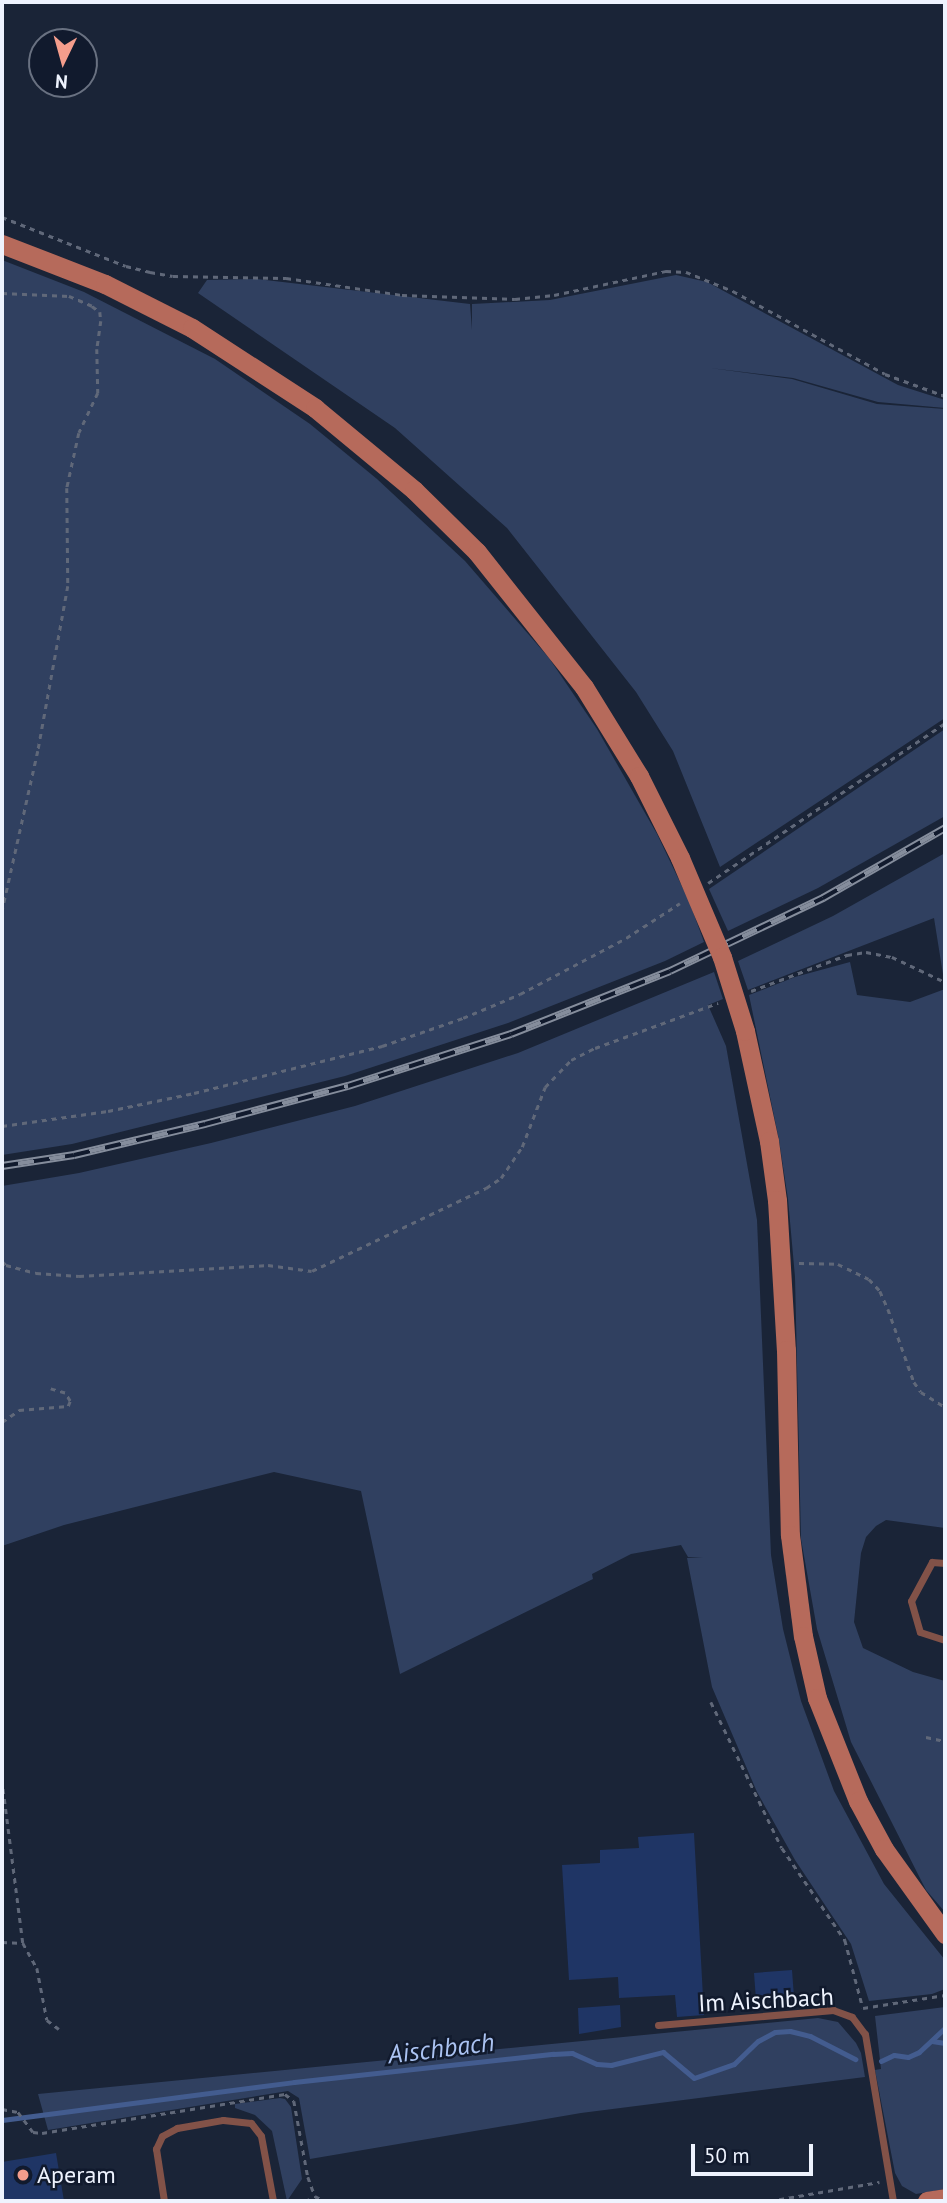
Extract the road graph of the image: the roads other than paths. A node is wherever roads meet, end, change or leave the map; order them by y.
1 (2, 244) edge
2 (945, 1563) edge
3 (945, 1640) edge
4 (945, 1934) edge
5 (658, 2025) dead end
6 (945, 2198) edge
7 (164, 2201) edge
8 (273, 2201) edge
9 (893, 2201) edge
10 (927, 2201) edge

1 - 4 main road, bridge
2 - 3 lane
5 - 9 lane, Im Aischbach
6 - 10 main road
7 - 8 lane

